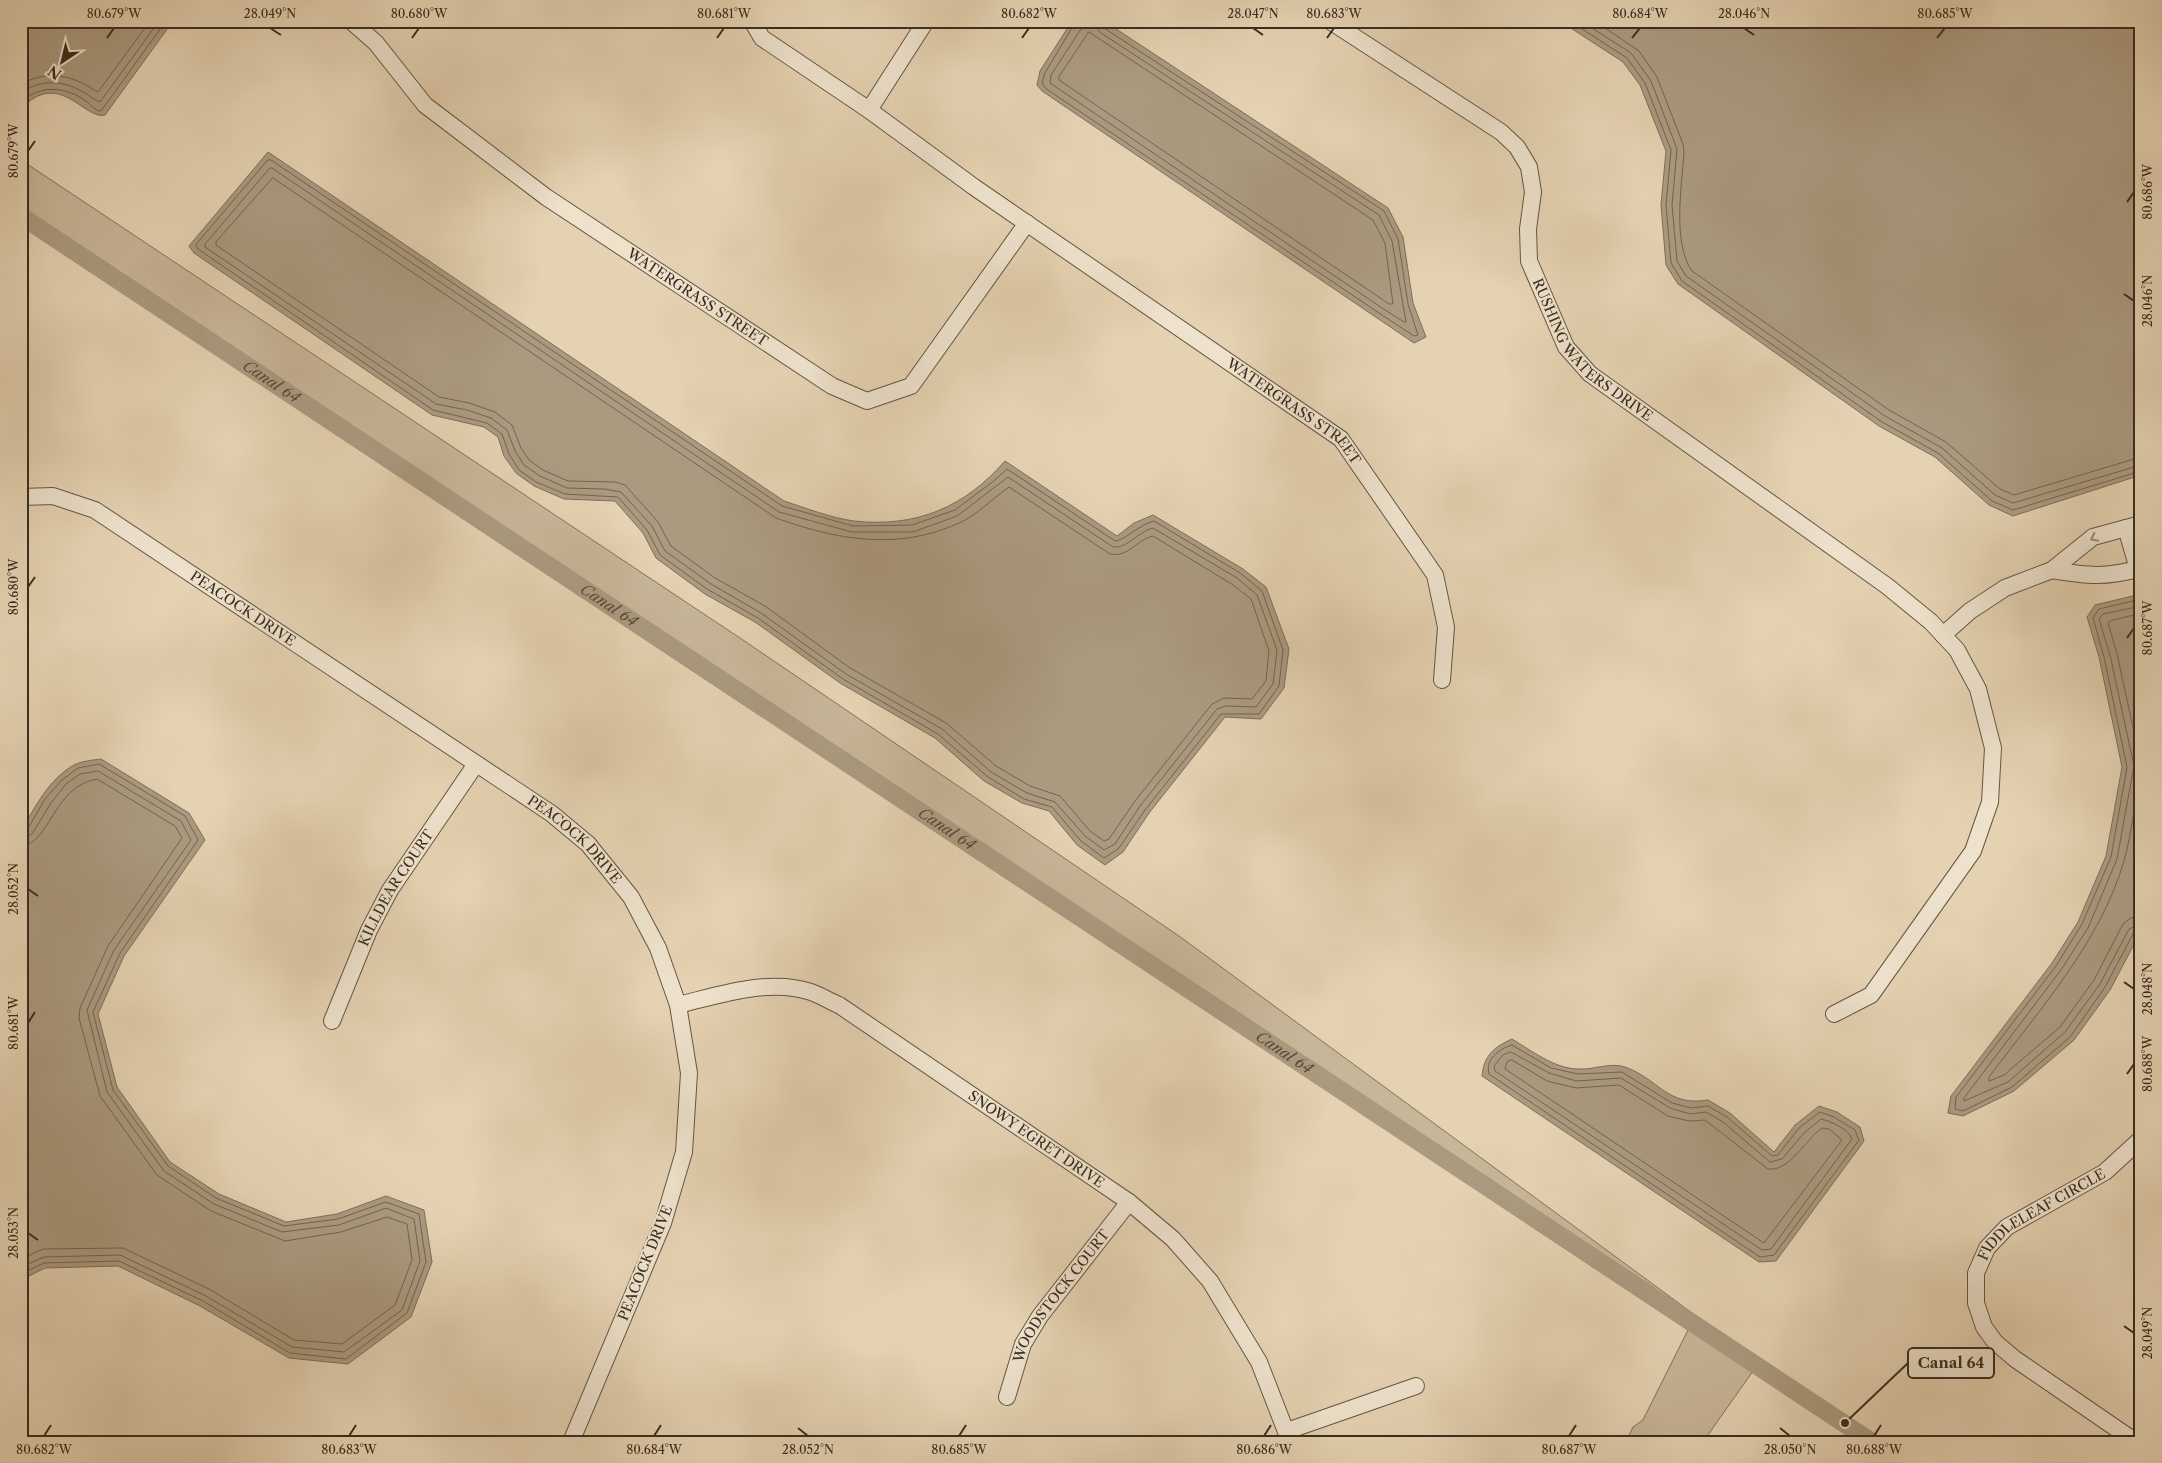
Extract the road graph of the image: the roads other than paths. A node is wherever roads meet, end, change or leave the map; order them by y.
1 (351, 21) edge
2 (752, 21) edge
3 (926, 21) edge
4 (1330, 21) edge
5 (869, 110) junction
6 (1027, 223) junction
7 (21, 497) edge
8 (2134, 526) edge
9 (2139, 568) edge
10 (2052, 570) junction
11 (1943, 635) junction
12 (1442, 680) dead end
13 (476, 764) junction
14 (678, 1005) junction
15 (1834, 1014) dead end
16 (332, 1021) dead end
17 (2141, 1139) edge
18 (1129, 1202) junction
19 (1416, 1386) dead end
20 (1006, 1397) dead end
21 (1288, 1436) edge
22 (571, 1442) edge
23 (2136, 1442) edge

1 - 6 street, WATERGRASS STREET
2 - 5 street, WATERGRASS STREET
3 - 5 street
4 - 11 street, RUSHING WATERS DRIVE
5 - 6 street, WATERGRASS STREET
6 - 12 street, WATERGRASS STREET
7 - 13 street, PEACOCK DRIVE
8 - 9 street
8 -> 10 street
9 - 10 street
10 - 11 street
11 - 15 street, RUSHING WATERS DRIVE
13 - 14 street, PEACOCK DRIVE
13 - 16 street, KILLDEAR COURT
14 - 18 street, SNOWY EGRET DRIVE
14 - 22 street, PEACOCK DRIVE
17 - 23 street, FIDDLELEAF CIRCLE
18 - 20 street, WOODSTOCK COURT
18 - 21 street, SNOWY EGRET DRIVE
19 - 21 street

